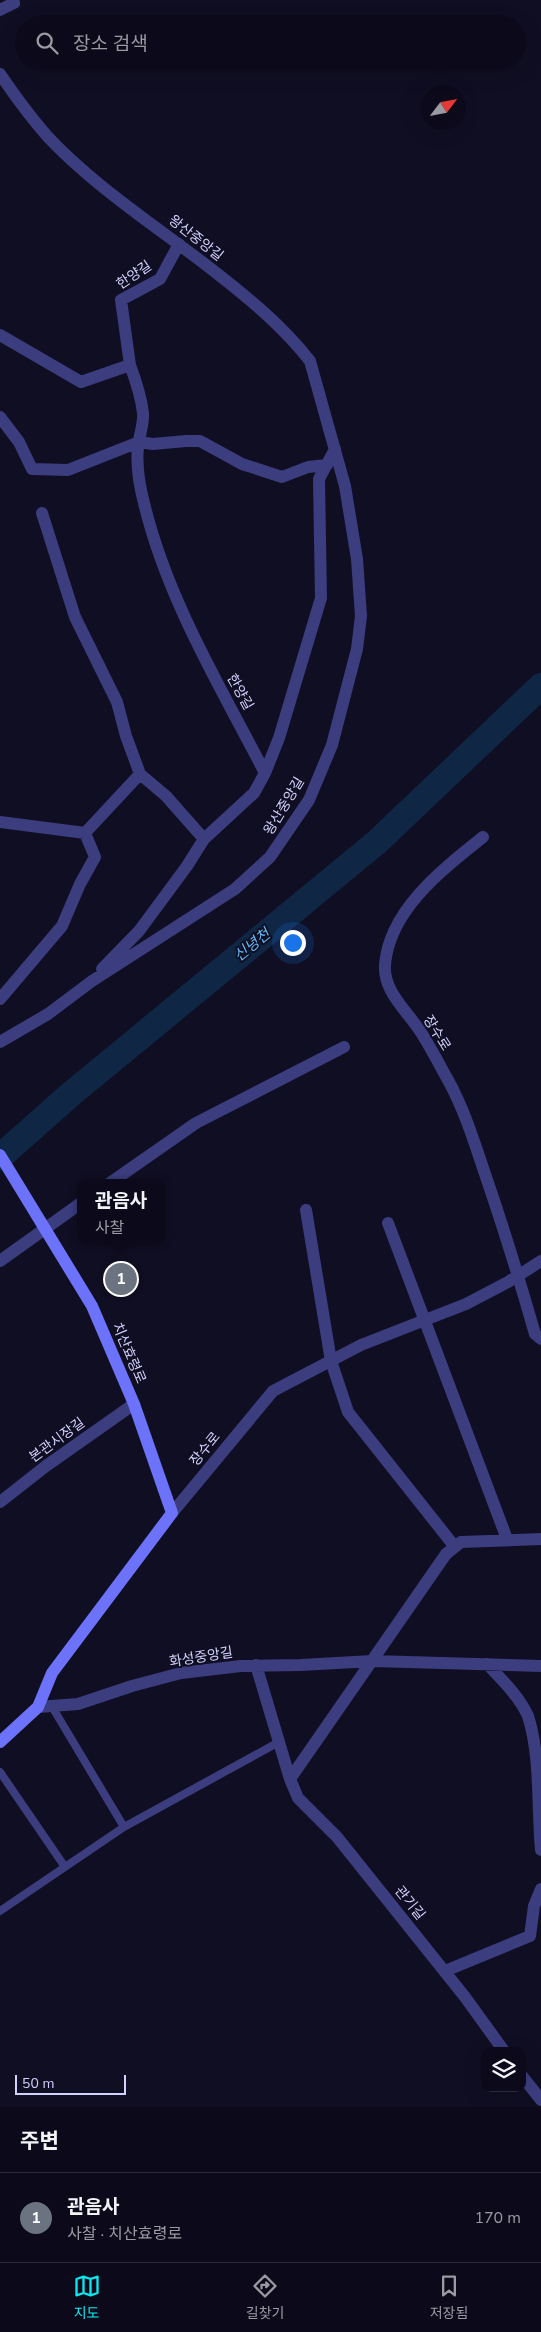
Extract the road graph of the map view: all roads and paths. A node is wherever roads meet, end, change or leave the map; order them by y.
1 (13, 0) edge
2 (0, 10) edge
3 (0, 74) edge
4 (179, 244) junction
5 (0, 335) edge
6 (130, 365) junction
7 (0, 417) edge
8 (139, 442) junction
9 (336, 449) junction
10 (327, 465) junction
11 (42, 513) dead end
12 (265, 772) junction
13 (140, 774) junction
14 (0, 822) edge
15 (85, 833) junction
16 (483, 837) dead end
17 (204, 839) junction
18 (92, 981) junction
19 (0, 999) edge
20 (0, 1042) edge
21 (344, 1047) dead end
22 (0, 1155) edge
23 (116, 1179) edge
24 (77, 1207) edge
25 (306, 1210) dead end
26 (388, 1223) dead end
27 (46, 1228) junction
28 (0, 1261) edge
29 (541, 1261) edge
30 (518, 1276) junction
31 (426, 1320) junction
32 (541, 1339) edge
33 (331, 1361) junction
34 (134, 1404) junction
35 (0, 1502) edge
36 (172, 1513) junction
37 (507, 1539) junction
38 (541, 1539) edge
39 (455, 1547) junction
40 (373, 1661) junction
41 (487, 1664) junction
42 (256, 1665) junction
43 (541, 1666) edge
44 (44, 1706) junction
45 (0, 1742) edge
46 (279, 1742) junction
47 (0, 1772) edge
48 (290, 1779) junction
49 (124, 1826) junction
50 (541, 1850) edge
51 (65, 1867) junction
52 (541, 1889) edge
53 (0, 1911) edge
54 (445, 1971) junction
55 (501, 2047) edge
56 (526, 2081) edge
57 (541, 2100) edge

1 - 2 street
3 - 4 street, 왕산중앙길
4 - 6 street, 한양길
4 - 9 street, 왕산중앙길
5 - 6 street
6 - 8 street, 한양길
7 - 8 street
8 - 10 street
8 - 12 street, 한양길
9 - 10 street
9 - 18 street, 왕산중앙길
10 - 12 street
11 - 13 street
12 - 17 street
13 - 15 street
13 - 17 street
14 - 15 street
15 - 19 street
16 - 30 street, 장수로
17 - 18 street
18 - 20 street, 왕산중앙길
21 - 23 street
22 - 27 main road, 치산효령로
24 - 27 street
25 - 33 street
26 - 31 street
27 - 28 street
27 - 34 main road, 치산효령로
29 - 30 street, 장수로
30 - 31 street, 장수로
30 - 32 street, 장수로
31 - 33 street, 장수로
31 - 37 street
33 - 36 street, 장수로
33 - 39 street
34 - 35 street, 본관시장길
34 - 36 main road, 치산효령로
36 - 44 main road, 장수로
37 - 38 street
37 - 39 street
39 - 40 street
40 - 41 street, 화성중앙길
40 - 42 street, 화성중앙길
40 - 48 street
41 - 43 street, 화성중앙길
41 - 50 street
42 - 44 street, 화성중앙길
42 - 46 street, 관기길
44 - 45 main road, 장수로
44 - 49 lane
46 - 48 street, 관기길
46 - 49 lane
47 - 51 lane
48 - 54 street, 관기길
49 - 51 lane
51 - 53 lane
52 - 54 street
54 - 55 street, 관기길
56 - 57 street

